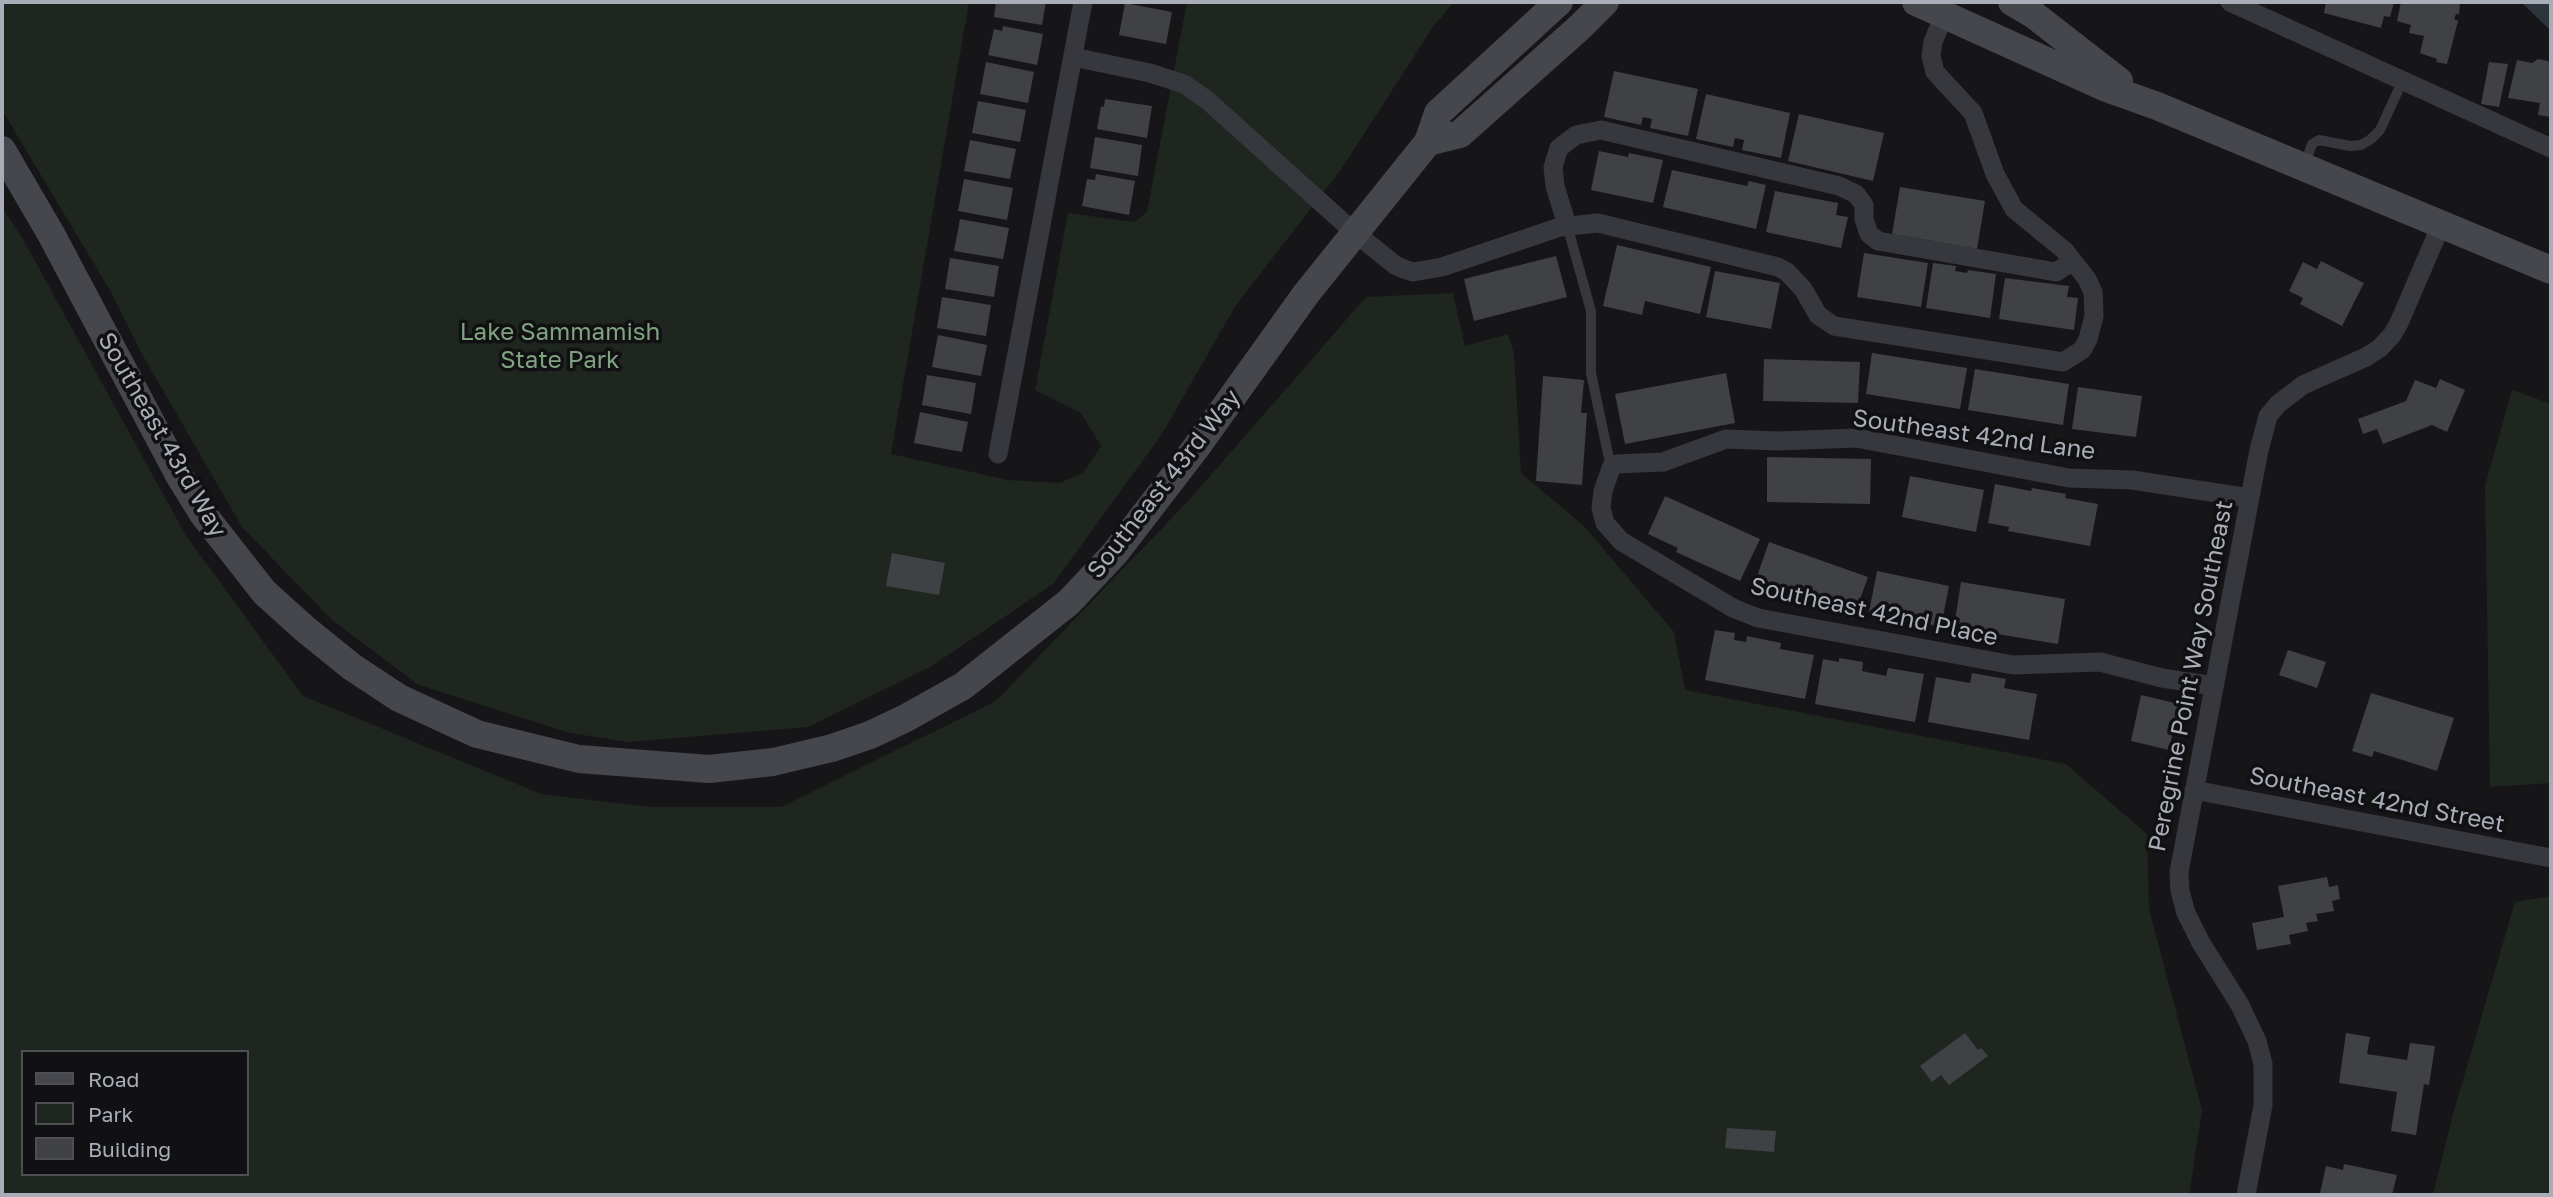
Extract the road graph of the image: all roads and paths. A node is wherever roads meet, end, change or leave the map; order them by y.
1 (1083, 2) edge
2 (1559, 2) edge
3 (1605, 2) edge
4 (1916, 2) edge
5 (2012, 2) edge
6 (2230, 2) edge
7 (1944, 15) junction
8 (1073, 57) junction
9 (2403, 82) junction
10 (2157, 106) junction
11 (1428, 142) junction
12 (2551, 148) edge
13 (2, 150) edge
14 (2304, 167) junction
15 (1567, 225) junction
16 (2441, 225) junction
17 (1354, 232) junction
18 (2073, 261) junction
19 (2551, 270) edge
20 (998, 454) dead end
21 (1611, 468) junction
22 (2250, 498) junction
23 (2214, 686) junction
24 (2194, 790) junction
25 (2551, 858) edge
26 (2246, 1195) edge

1 - 8 street
2 - 11 main road, Southeast 43rd Way
3 - 11 main road
4 - 7 main road
5 - 10 main road
6 - 9 street
7 - 10 main road
7 - 18 street
8 - 17 street
8 - 20 street
9 - 12 street
9 - 14 lane
10 - 14 main road
11 - 17 main road, Southeast 43rd Way
13 - 17 main road, Southeast 43rd Way
14 - 16 main road
15 - 17 street
15 - 18 street
15 - 18 street
15 - 21 lane
16 - 19 main road
16 - 22 street, Peregrine Point Way Southeast
21 - 22 street, Southeast 42nd Lane
21 - 23 street, Southeast 42nd Place
22 - 23 street, Peregrine Point Way Southeast
23 - 24 street, Peregrine Point Way Southeast
24 - 25 street, Southeast 42nd Street
24 - 26 street, Peregrine Point Way Southeast

